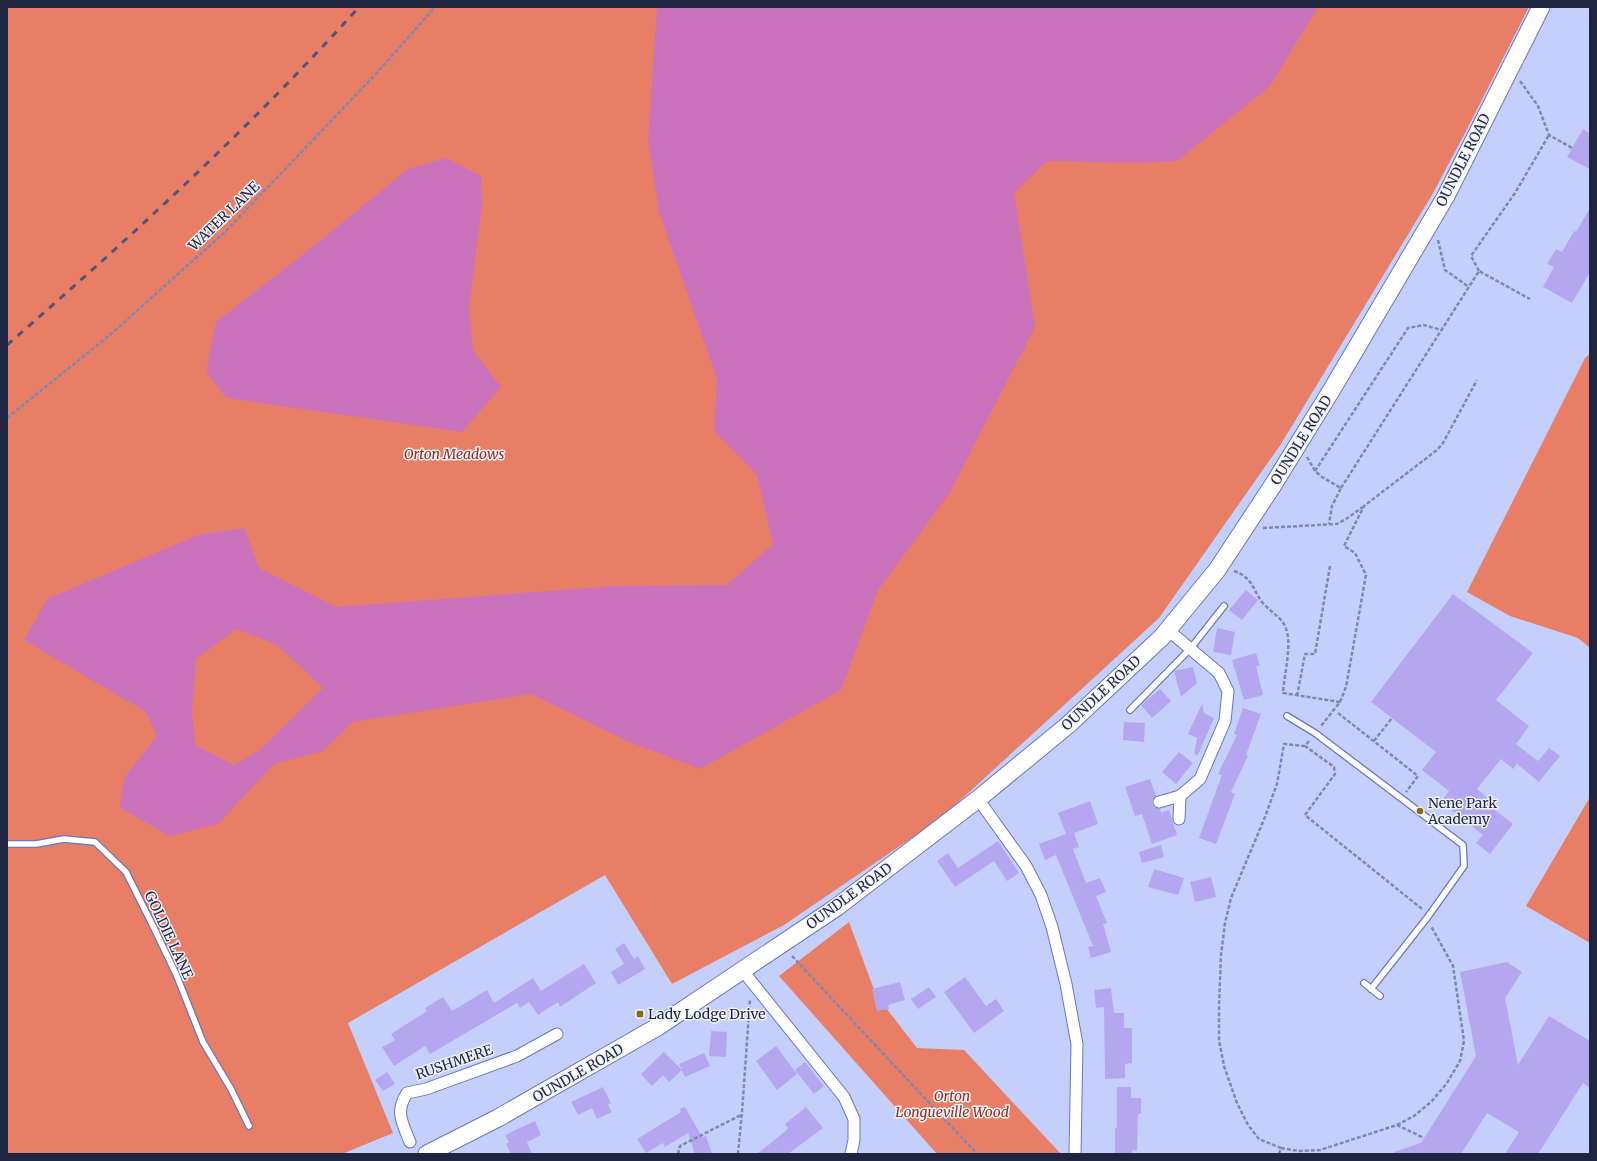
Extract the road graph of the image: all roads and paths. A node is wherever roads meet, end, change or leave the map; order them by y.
1 (435, 7) edge
2 (1541, 7) edge
3 (1523, 75) dead end
4 (1549, 135) junction
5 (1572, 148) dead end
6 (1479, 271) junction
7 (1530, 299) dead end
8 (1441, 330) junction
9 (1477, 380) dead end
10 (7, 418) edge
11 (1302, 454) dead end
12 (1315, 471) junction
13 (1341, 488) junction
14 (1364, 506) junction
15 (1329, 524) junction
16 (1262, 528) dead end
17 (1330, 566) dead end
18 (1229, 570) dead end
19 (1224, 606) dead end
20 (1168, 630) junction
21 (1190, 648) junction
22 (1297, 696) junction
23 (1340, 702) junction
24 (1130, 710) dead end
25 (1338, 713) dead end
26 (1287, 716) dead end
27 (1392, 718) dead end
28 (1315, 733) junction
29 (1374, 741) junction
30 (1305, 746) junction
31 (1180, 796) junction
32 (1401, 798) junction
33 (978, 799) junction
34 (1159, 802) dead end
35 (1179, 819) dead end
36 (7, 844) edge
37 (1427, 918) junction
38 (782, 944) junction
39 (747, 976) junction
40 (1364, 983) dead end
41 (1371, 989) junction
42 (1380, 996) dead end
43 (557, 1034) dead end
44 (742, 1114) junction
45 (1397, 1125) junction
46 (249, 1126) dead end
47 (1424, 1138) dead end
48 (410, 1142) dead end
49 (1281, 1148) junction
50 (427, 1154) edge
51 (678, 1154) edge
52 (738, 1154) edge
53 (851, 1154) edge
54 (977, 1154) edge
55 (1075, 1154) edge
56 (1279, 1154) edge

1 - 10 path, WATER LANE
2 - 20 main road, OUNDLE ROAD
3 - 4 path
4 - 5 path
4 - 6 path
6 - 7 path
6 - 8 path
8 - 12 path
8 - 13 path
9 - 14 path
11 - 12 path
12 - 13 path
13 - 15 path
14 - 15 path
14 - 23 path
15 - 16 path
17 - 22 path
18 - 22 path
19 - 21 lane
20 - 21 street
20 - 33 main road, OUNDLE ROAD
21 - 24 lane
21 - 31 street
22 - 23 path
23 - 28 path
25 - 29 path
26 - 28 lane
27 - 29 path
28 - 30 path
28 - 32 lane
29 - 32 path
30 - 37 path
30 - 49 path
31 - 34 street
31 - 35 street
32 - 37 lane
33 - 38 main road, OUNDLE ROAD
33 - 55 street
36 - 46 lane, GOLDIE LANE
37 - 41 lane
37 - 45 path
38 - 39 main road, OUNDLE ROAD
38 - 54 path
39 - 44 path
39 - 50 main road, OUNDLE ROAD
39 - 53 street
40 - 41 lane
41 - 42 lane
43 - 48 street, RUSHMERE
44 - 51 path
44 - 52 path
45 - 47 path
45 - 49 path
49 - 56 path

